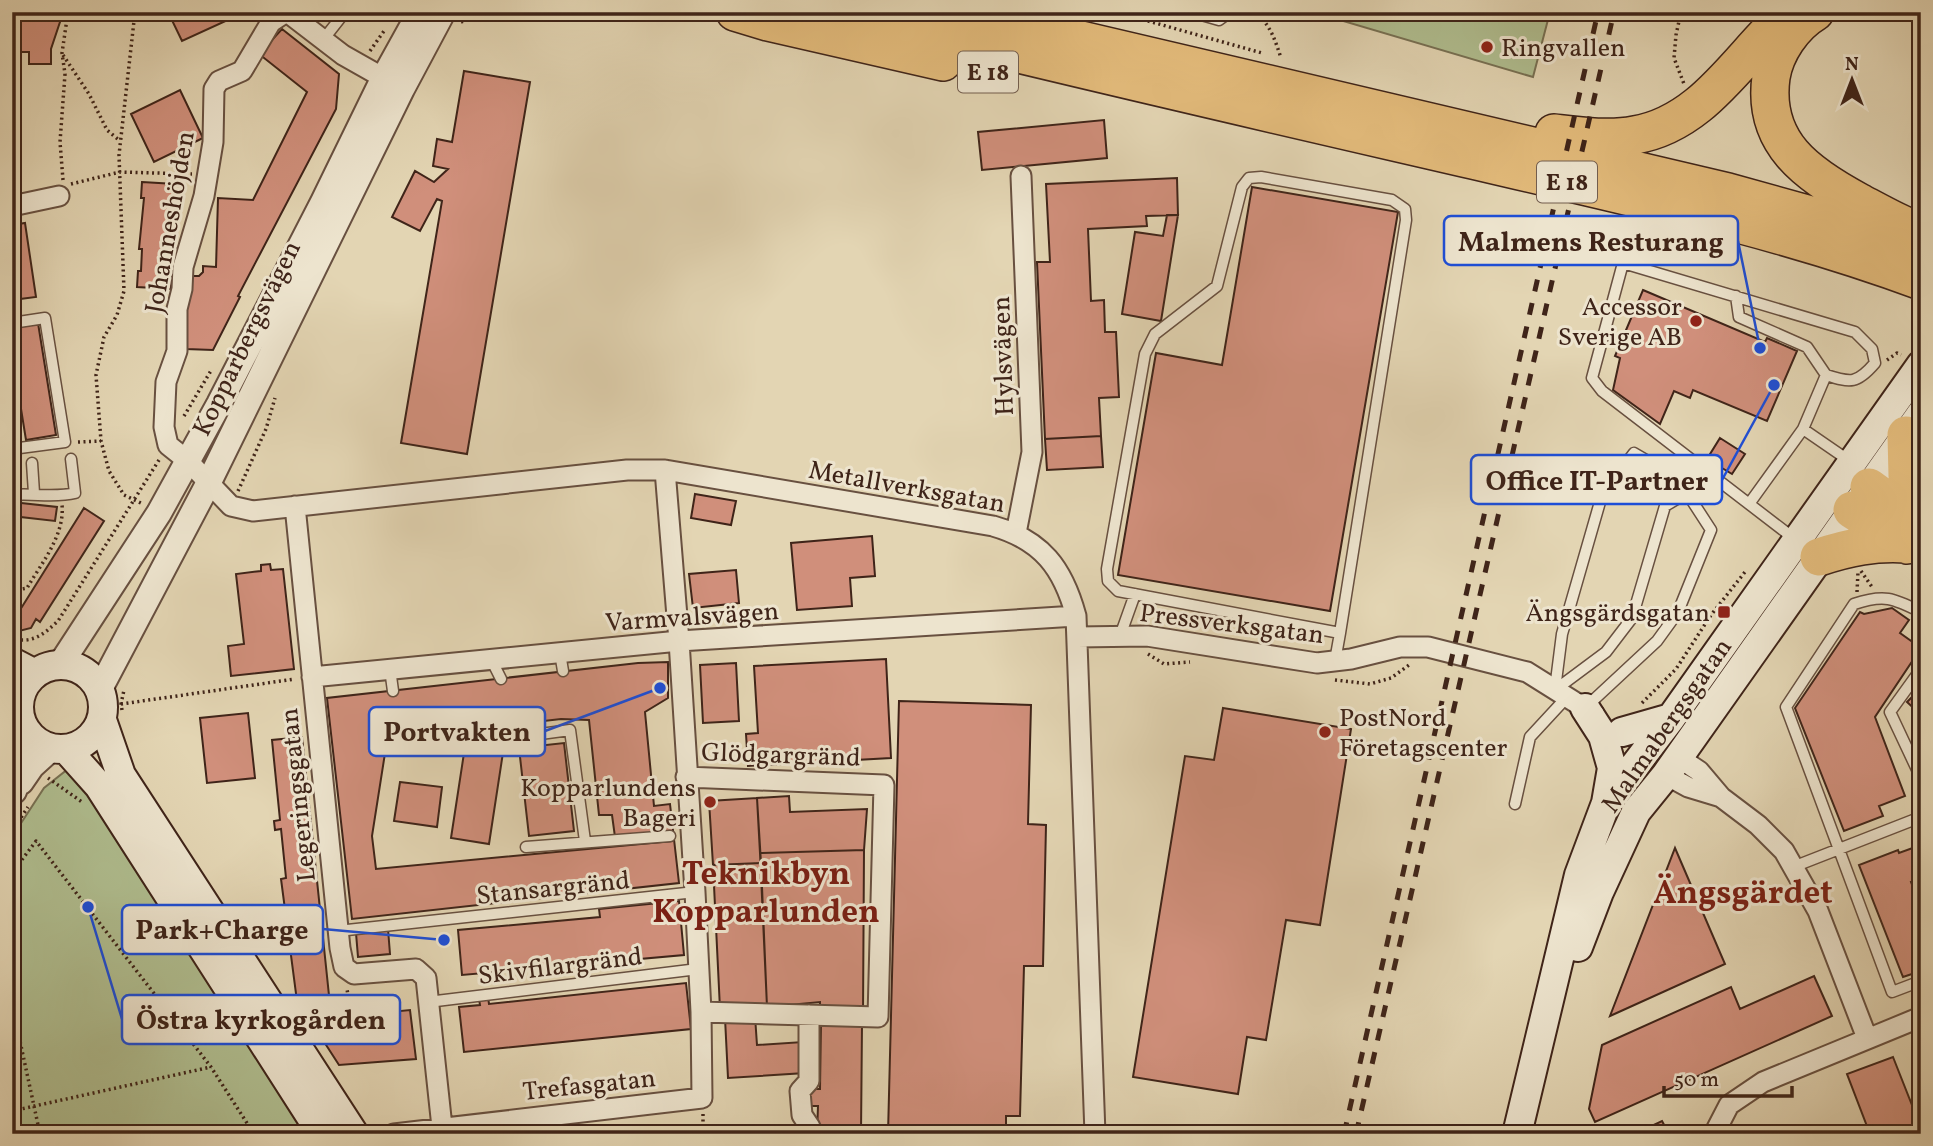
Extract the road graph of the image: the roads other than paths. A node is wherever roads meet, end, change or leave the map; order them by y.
1 (286, 12) edge
2 (345, 12) edge
3 (420, 12) edge
4 (735, 12) edge
5 (847, 12) edge
6 (962, 12) edge
7 (1055, 12) edge
8 (1191, 12) edge
9 (1230, 12) edge
10 (1789, 12) edge
11 (1815, 12) edge
12 (452, 17) edge
13 (323, 41) junction
14 (1264, 75) junction
15 (382, 77) junction
16 (1490, 135) junction
17 (1021, 176) dead end
18 (61, 191) road end
19 (12, 206) edge
20 (1921, 232) edge
21 (1921, 252) edge
22 (1921, 281) edge
23 (1736, 296) junction
24 (12, 323) edge
25 (1914, 362) edge
26 (1826, 375) junction
27 (1913, 425) edge
28 (1803, 429) junction
29 (12, 449) edge
30 (71, 459) dead end
31 (188, 461) junction
32 (32, 463) dead end
33 (666, 470) junction
34 (1856, 481) junction
35 (208, 484) junction
36 (34, 493) junction
37 (1687, 493) junction
38 (12, 495) edge
39 (1749, 505) junction
40 (295, 506) junction
41 (1917, 532) edge
42 (1016, 533) junction
43 (1808, 549) junction
44 (1135, 594) junction
45 (1921, 612) edge
46 (1076, 616) junction
47 (1340, 634) junction
48 (1077, 637) junction
49 (1120, 637) junction
50 (679, 641) junction
51 (491, 659) junction
52 (1335, 661) junction
53 (35, 667) edge
54 (390, 669) junction
55 (1921, 669) edge
56 (312, 677) junction
57 (501, 678) dead end
58 (393, 691) dead end
59 (1569, 698) junction
60 (112, 708) junction
61 (19, 715) edge
62 (1671, 718) junction
63 (1622, 732) junction
64 (510, 738) dead end
65 (1649, 748) junction
66 (50, 755) junction
67 (1672, 766) junction
68 (686, 777) junction
69 (1921, 778) edge
70 (13, 793) edge
71 (1606, 803) junction
72 (1515, 804) dead end
73 (1921, 817) edge
74 (670, 836) dead end
75 (585, 841) junction
76 (526, 846) dead end
77 (1839, 849) junction
78 (1793, 867) junction
79 (695, 892) junction
80 (338, 931) junction
81 (698, 969) junction
82 (1921, 981) edge
83 (428, 1002) junction
84 (701, 1011) junction
85 (809, 1015) junction
86 (1921, 1017) edge
87 (1867, 1038) junction
88 (442, 1127) junction
89 (322, 1134) edge
90 (354, 1134) edge
91 (394, 1134) edge
92 (810, 1134) edge
93 (1095, 1134) edge
94 (1517, 1134) edge
95 (1532, 1134) edge
96 (1714, 1134) edge

1 - 13 street
1 - 31 street, Johanneshöjden
2 - 13 lane
3 - 15 street, Kopparbergsvägen
4 - 14 highway, E 18
5 - 14 highway, E 18
6 - 14 highway, E 18
7 - 14 highway, E 18
8 - 9 lane
10 - 16 highway, E 18
11 - 20 highway
12 - 15 street, Kopparbergsvägen
13 - 15 street
14 - 16 highway, E 18
14 - 22 highway, E 18
15 - 31 street, Kopparbergsvägen
15 - 35 street, Kopparbergsvägen
16 - 21 highway, E 18
17 - 42 street, Hylsvägen
18 - 19 street
23 - 26 lane
23 - 26 lane
23 - 39 lane
24 - 29 lane
25 - 34 main road, Malmabergsgatan
26 - 28 lane
27 - 34 main road, Malmabergsgatan
27 - 41 highway
28 - 34 lane
28 - 39 lane
30 - 36 lane
31 - 35 street, Metallverksgatan
31 - 53 street, Kopparbergsvägen
32 - 36 lane
33 - 40 street, Metallverksgatan
33 - 42 street, Metallverksgatan
33 - 50 street
34 - 41 highway
34 - 43 main road, Malmabergsgatan
35 - 40 street, Metallverksgatan
35 - 60 street, Kopparbergsvägen
36 - 38 lane
37 - 59 lane
37 - 59 lane
37 - 59 lane
39 - 43 lane
40 - 56 street, Legeringsgatan
41 - 43 highway
42 - 46 street, Metallverksgatan
43 - 62 main road, Malmabergsgatan
43 - 67 main road, Malmabergsgatan
44 - 47 lane
44 - 47 lane
44 - 49 lane
45 - 77 lane
46 - 48 street, Metallverksgatan
46 - 50 street, Varmvalsvägen
47 - 52 lane
48 - 49 street, Pressverksgatan
48 - 93 street, Metallverksgatan
49 - 52 street, Pressverksgatan
50 - 51 street, Varmvalsvägen
50 - 68 street
51 - 54 street, Varmvalsvägen
51 - 57 lane
52 - 59 street, Pressverksgatan
53 - 60 main road
53 - 61 main road
54 - 56 street, Varmvalsvägen
54 - 58 lane
55 - 69 lane
56 - 80 street, Legeringsgatan
59 - 63 street, Pressverksgatan
59 - 71 main road
59 - 72 lane
60 - 66 main road
60 - 90 main road
61 - 66 main road
61 - 70 street
62 - 63 main road
62 - 65 main road, Malmabergsgatan
63 - 65 street, Pressverksgatan
64 - 75 lane
65 - 67 main road
65 - 71 main road, Malmabergsgatan
66 - 70 street
66 - 89 main road
67 - 78 street
67 - 95 main road, Malmabergsgatan
68 - 79 street
68 - 85 street, Glödgargränd
71 - 94 main road, Malmabergsgatan
73 - 77 lane
74 - 75 lane
75 - 76 lane
77 - 78 lane
77 - 82 lane
78 - 87 street
79 - 80 lane, Stansargränd
79 - 81 street
80 - 83 street, Legeringsgatan
81 - 83 lane, Skivfilargränd
81 - 84 street
83 - 88 street
84 - 85 street, Glödgargränd
84 - 88 street, Trefasgatan
85 - 92 street
86 - 87 street
87 - 96 street
88 - 91 street, Trefasgatan

